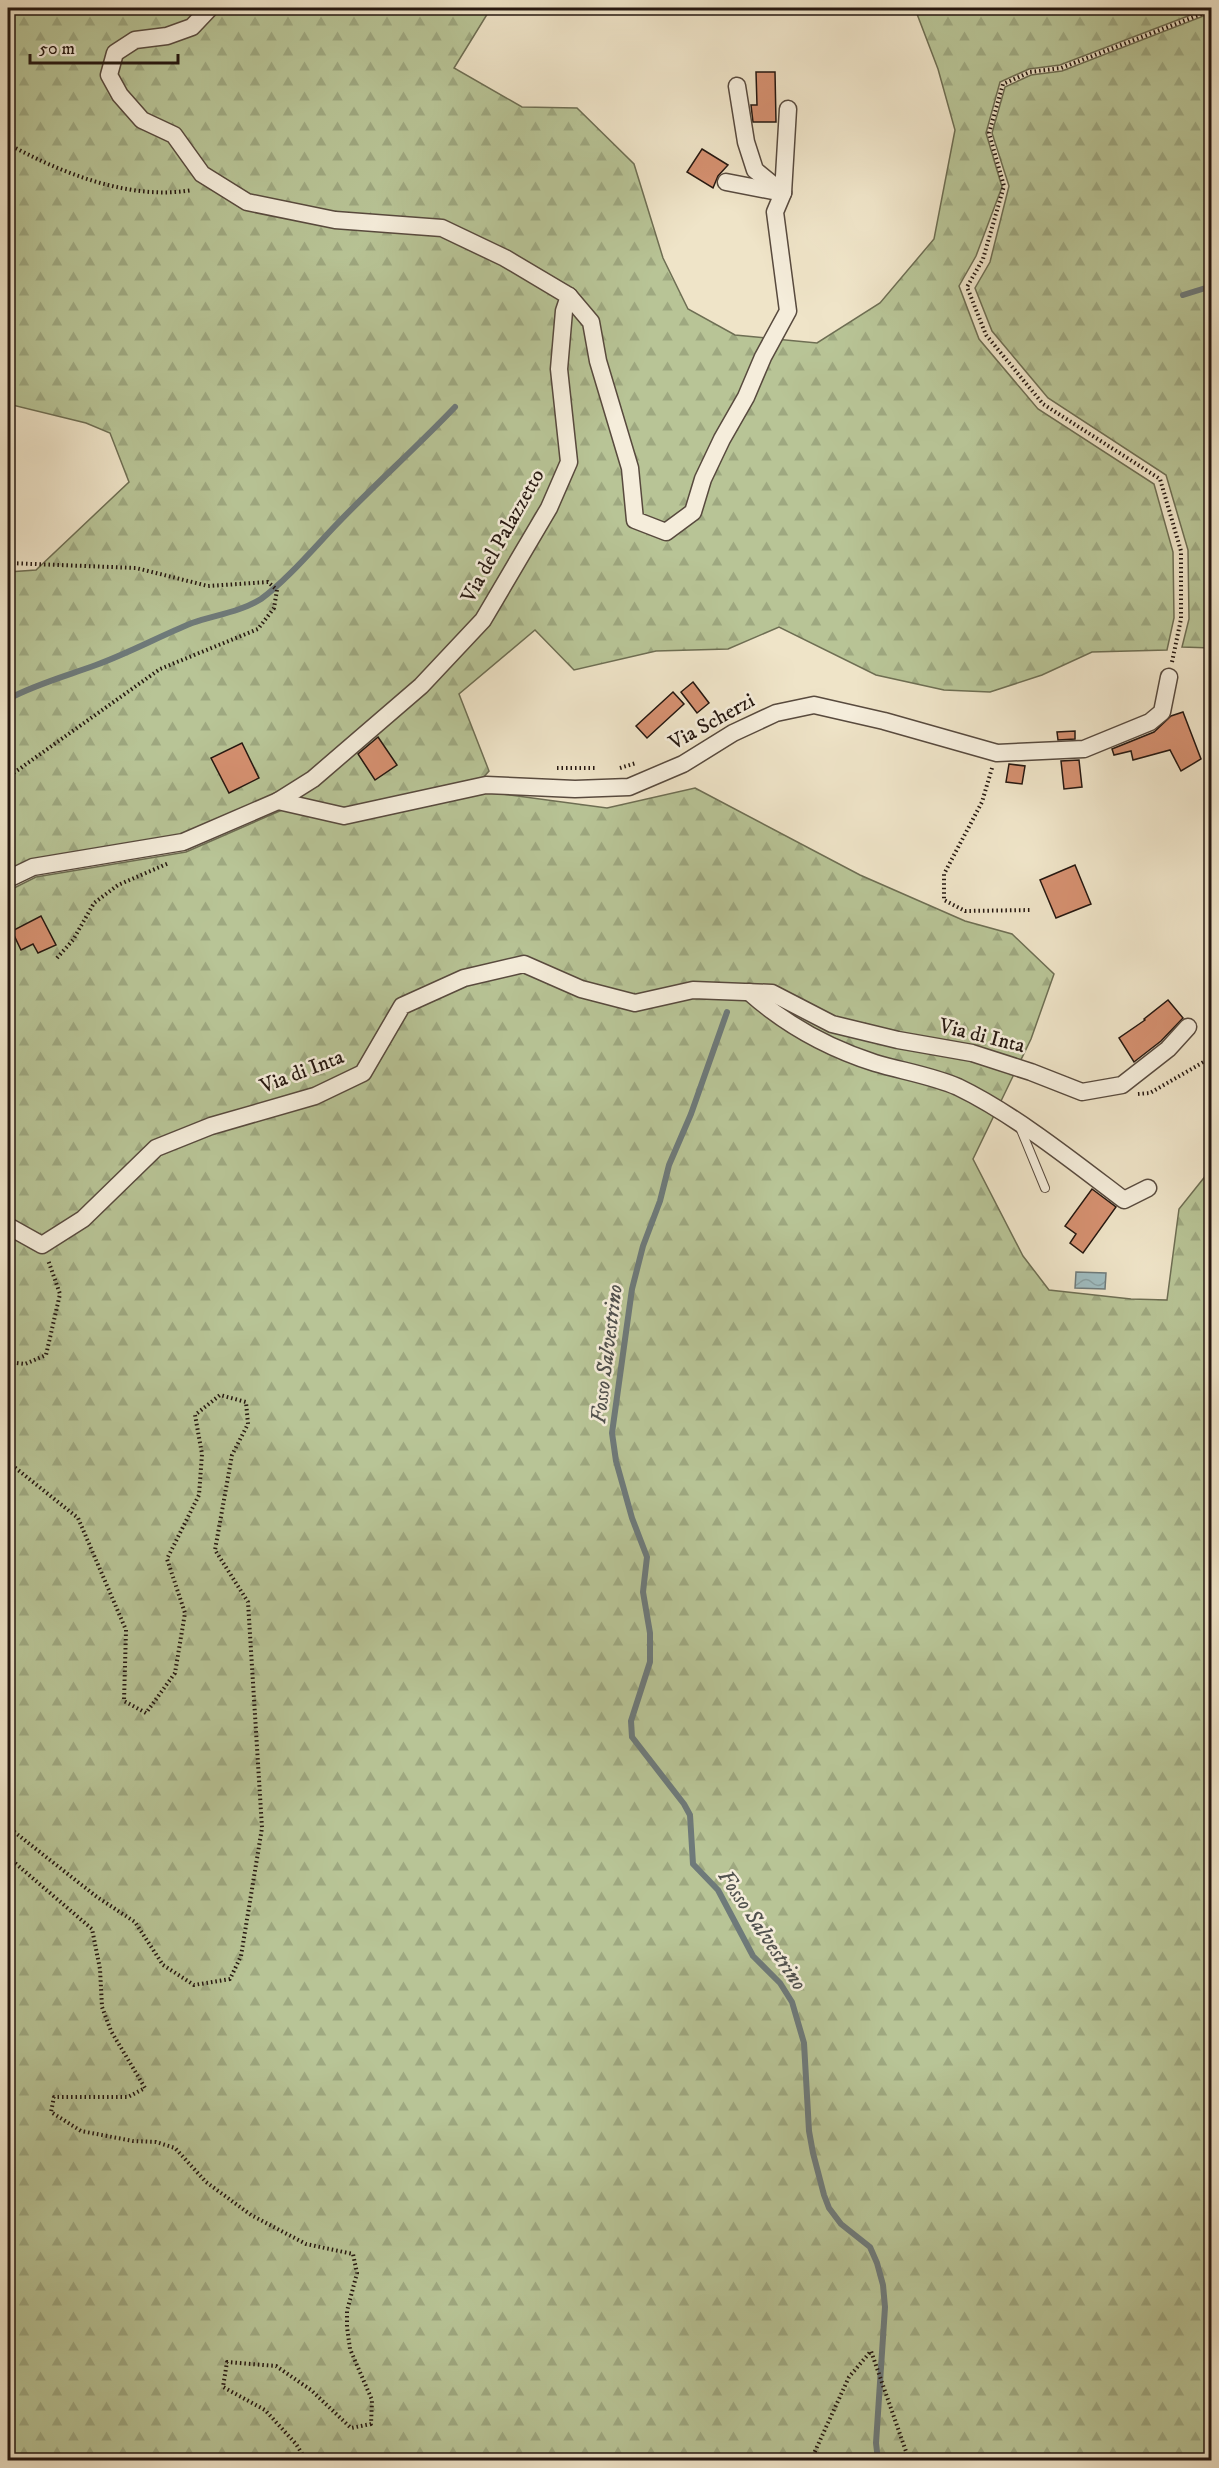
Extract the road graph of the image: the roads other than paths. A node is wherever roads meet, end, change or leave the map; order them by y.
1 (210, 8) edge
2 (737, 86) dead end
3 (788, 109) dead end
4 (726, 182) dead end
5 (783, 193) junction
6 (568, 296) junction
7 (1169, 677) road end
8 (278, 801) junction
9 (8, 879) edge
10 (749, 992) junction
11 (1188, 1027) dead end
12 (1018, 1123) junction
13 (1045, 1188) dead end
14 (1148, 1188) dead end
15 (8, 1226) edge

1 - 6 street
2 - 5 street
3 - 5 street
4 - 5 street
5 - 6 street
6 - 8 street, Via del Palazzetto
7 - 8 street, Via Scherzi
8 - 9 street, Via del Palazzetto
10 - 11 street, Via di Inta
10 - 12 street
10 - 15 street, Via di Inta
12 - 13 lane
12 - 14 street

